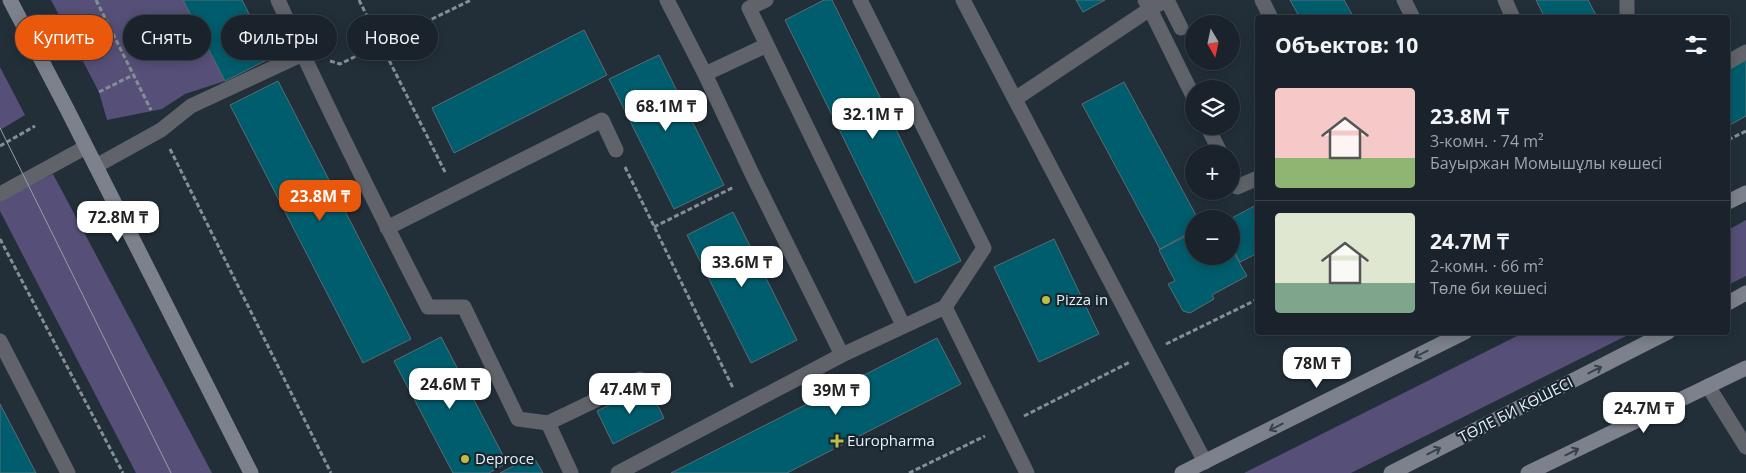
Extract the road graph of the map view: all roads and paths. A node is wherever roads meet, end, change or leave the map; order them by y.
1 (10, 0) edge
2 (96, 0) edge
3 (278, 0) edge
4 (359, 0) edge
5 (471, 0) edge
6 (667, 0) edge
7 (766, 0) edge
8 (860, 0) edge
9 (963, 0) edge
10 (1166, 0) edge
11 (1262, 0) edge
12 (1404, 0) edge
13 (1505, 0) edge
14 (1627, 0) edge
15 (1147, 4) edge
16 (285, 15) edge
17 (366, 15) edge
18 (1269, 15) edge
19 (1412, 15) edge
20 (1512, 15) edge
21 (1627, 15) edge
22 (438, 16) edge
23 (1182, 28) dead end
24 (767, 44) junction
25 (1746, 52) edge
26 (290, 60) edge
27 (306, 60) edge
28 (325, 60) edge
29 (349, 60) edge
30 (389, 60) edge
31 (1730, 61) edge
32 (705, 74) junction
33 (133, 75) junction
34 (1185, 80) edge
35 (99, 92) dead end
36 (1015, 99) junction
37 (35, 126) dead end
38 (161, 130) junction
39 (1746, 131) edge
40 (1730, 139) edge
41 (0, 146) edge
42 (86, 147) junction
43 (616, 150) joint
44 (96, 166) junction
45 (754, 178) junction
46 (1255, 179) edge
47 (1240, 186) edge
48 (1746, 193) edge
49 (0, 194) edge
50 (456, 194) junction
51 (1730, 201) edge
52 (654, 227) junction
53 (387, 228) junction
54 (0, 239) edge
55 (1746, 293) edge
56 (1255, 300) edge
57 (1730, 302) edge
58 (945, 307) junction
59 (903, 326) junction
60 (1459, 335) edge
61 (1662, 335) edge
62 (0, 341) edge
63 (1148, 353) junction
64 (842, 355) junction
65 (1746, 368) edge
66 (640, 379) dead end
67 (1708, 386) junction
68 (742, 407) junction
69 (548, 423) junction
70 (1004, 426) junction
71 (1746, 447) edge
72 (1205, 462) junction
73 (68, 473) edge
74 (123, 473) edge
75 (252, 473) edge
76 (331, 473) edge
77 (571, 473) edge
78 (618, 473) edge
79 (909, 473) edge
80 (1028, 473) edge
81 (1182, 473) edge
82 (1391, 473) edge
83 (1528, 473) edge

1 - 42 main road
2 - 33 path
3 - 16 lane
4 - 17 path
5 - 22 path
6 - 32 lane
7 - 24 lane
8 - 58 lane
9 - 36 lane
10 - 15 lane
10 - 23 lane
11 - 18 lane
12 - 19 lane
13 - 20 lane
14 - 21 lane
15 - 34 lane
15 - 36 lane
24 - 32 lane
24 - 59 lane
25 - 31 lane
26 - 38 lane
27 - 53 lane
28 - 29 path
30 - 50 path
32 - 45 lane
33 - 35 path
33 - 38 path
36 - 63 lane
37 - 41 path
38 - 44 lane
38 - 76 path
39 - 40 path
42 - 44 main road
42 - 49 lane
43 - 50 lane
43 - 52 path
44 - 75 main road
45 - 52 path
45 - 64 lane
46 - 47 lane
48 - 51 main road
50 - 53 lane
52 - 68 path
53 - 69 lane
54 - 74 path
55 - 57 main road
56 - 63 path
58 - 59 lane
58 - 70 lane
59 - 64 lane
60 -> 72 main road
82 -> 61 main road, ТӨЛЕ БИ КӨШЕСІ
62 - 73 lane
63 - 70 path
63 - 72 lane
64 - 68 lane
65 - 67 main road
66 - 69 lane
67 - 71 lane
83 -> 67 main road
68 - 78 lane
69 - 77 lane
70 - 79 path
70 - 80 lane
72 - 81 main road

